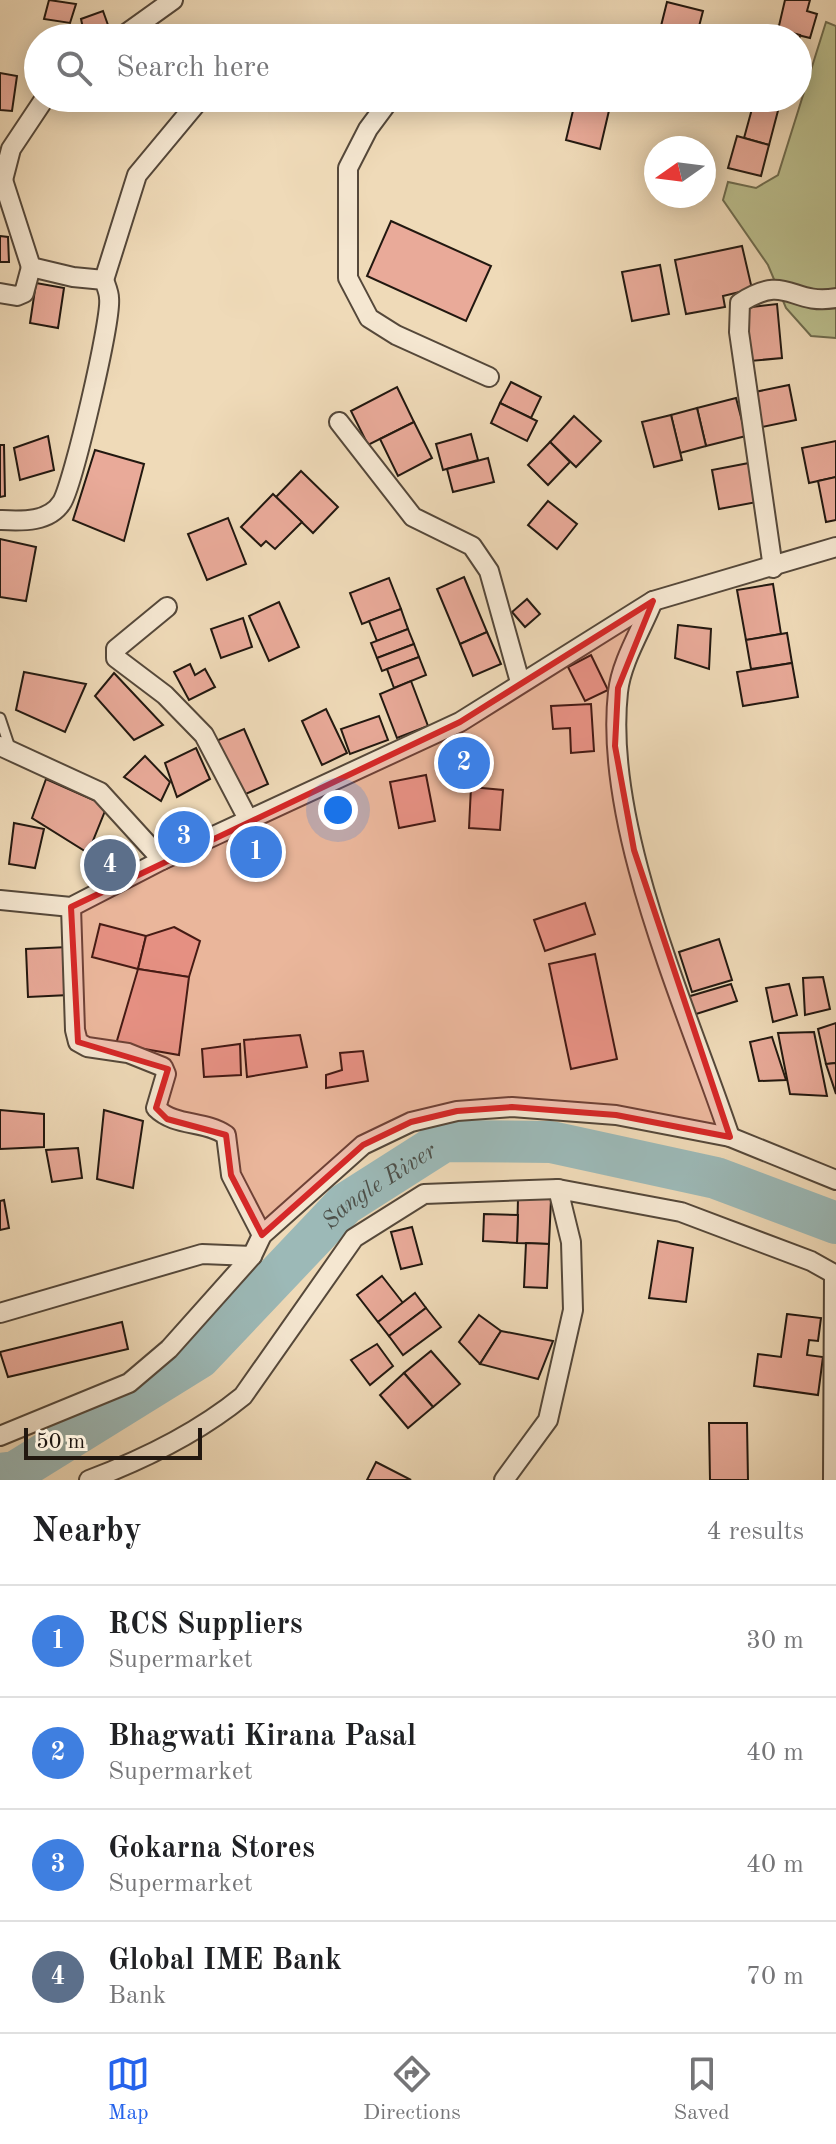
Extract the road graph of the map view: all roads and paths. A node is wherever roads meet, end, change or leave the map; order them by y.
1 (173, 0) edge
2 (140, 24) edge
3 (36, 112) edge
4 (189, 112) edge
5 (381, 112) edge
6 (2, 180) edge
7 (31, 267) junction
8 (104, 280) junction
9 (0, 293) edge
10 (836, 298) edge
11 (489, 377) dead end
12 (339, 422) dead end
13 (0, 520) edge
14 (836, 547) edge
15 (773, 568) junction
16 (653, 601) junction
17 (167, 607) dead end
18 (520, 682) junction
19 (0, 718) edge
20 (6, 748) edge
21 (249, 821) junction
22 (162, 860) junction
23 (0, 900) edge
24 (71, 907) junction
25 (730, 1137) junction
26 (836, 1180) edge
27 (558, 1189) junction
28 (262, 1235) junction
29 (252, 1256) junction
30 (835, 1274) edge
31 (0, 1313) edge
32 (0, 1436) edge
33 (834, 1479) edge
34 (89, 1480) edge
35 (504, 1480) edge

1 - 2 street
3 - 6 street
4 - 8 street
5 - 11 street
6 - 7 street
7 - 8 street
7 - 9 street
8 - 13 street
10 - 15 street
12 - 18 street
14 - 15 street
15 - 16 street
16 - 18 street
16 - 25 street
17 - 21 street
18 - 21 street
19 - 20 lane
20 - 22 street
21 - 22 street
22 - 24 street
23 - 24 street
24 - 28 street
25 - 26 street
25 - 28 street
27 - 30 street
27 - 34 street
27 - 35 street
28 - 29 street
29 - 31 street
29 - 32 street
30 - 33 street

